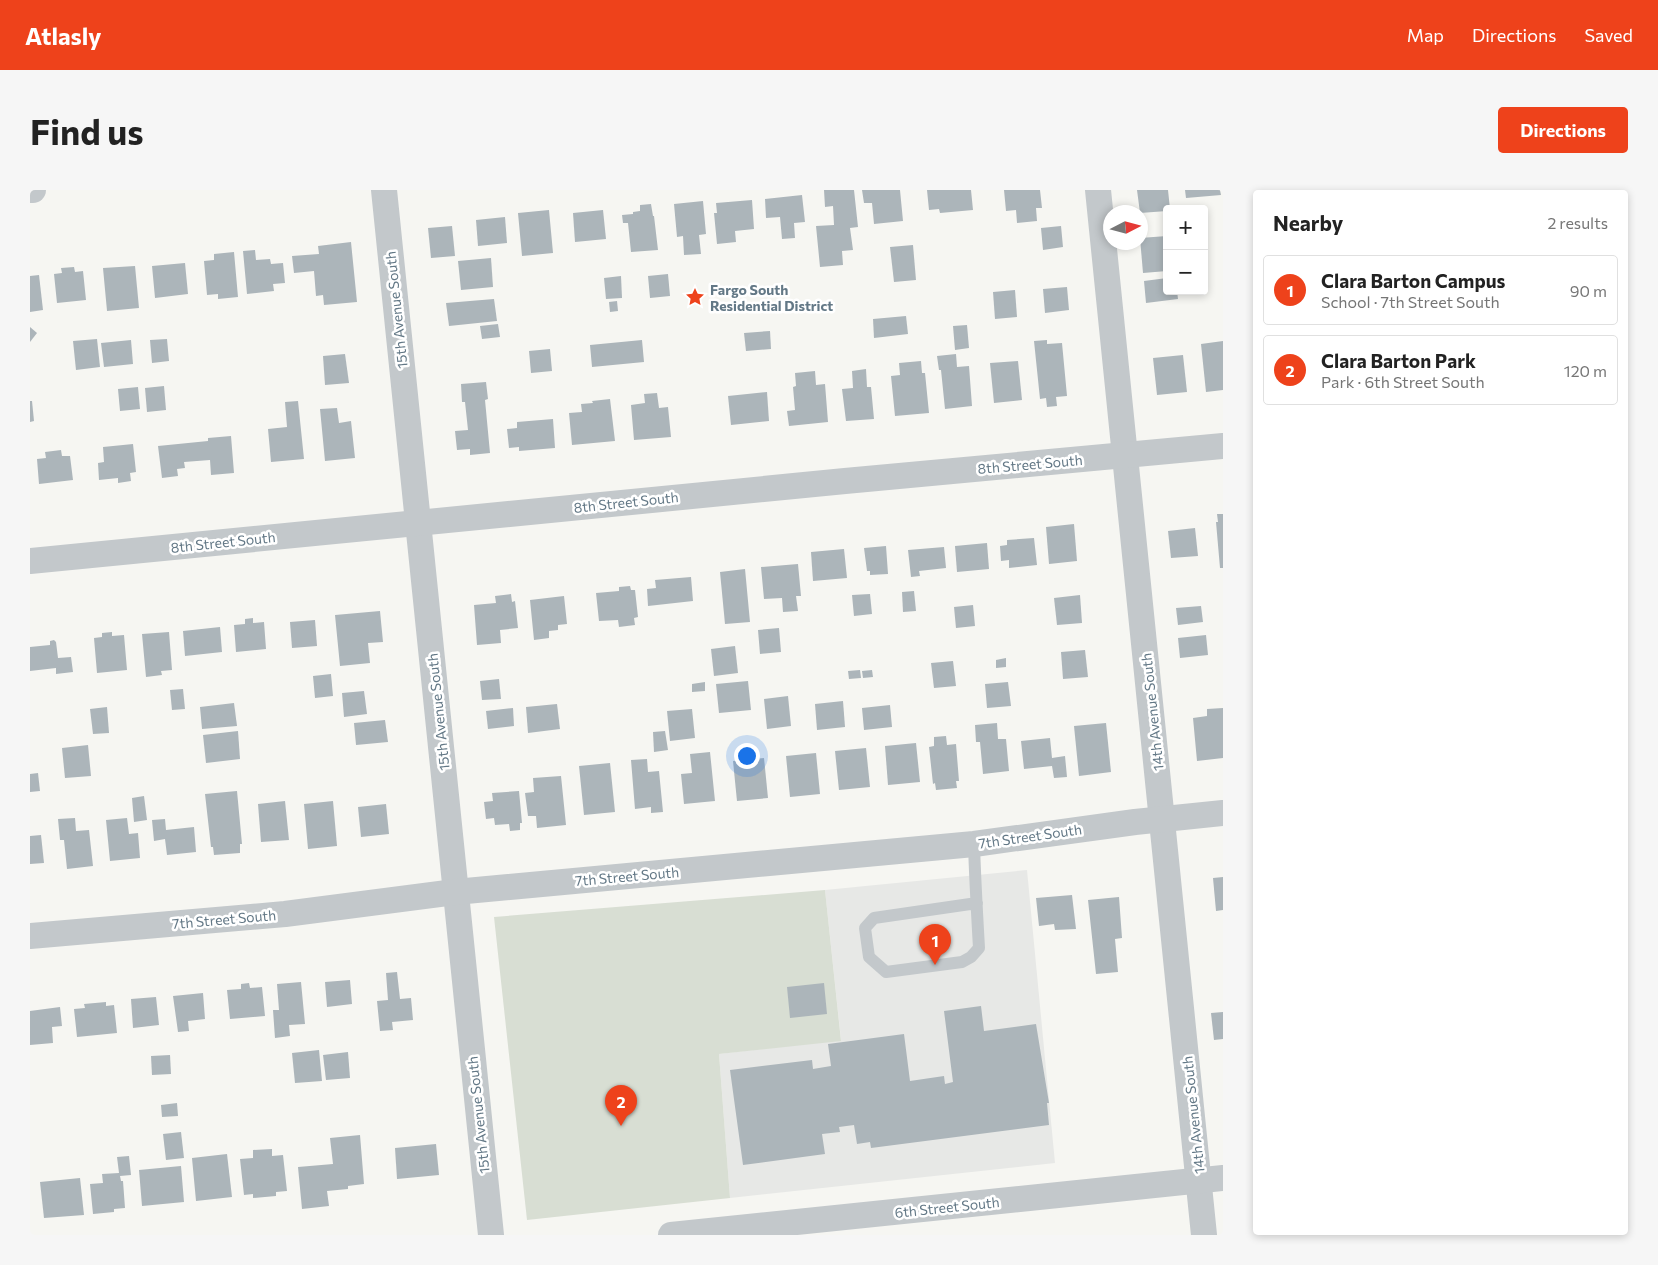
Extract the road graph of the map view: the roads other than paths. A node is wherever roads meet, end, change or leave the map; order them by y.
1 (384, 190) edge
2 (1098, 190) edge
3 (1223, 446) edge
4 (1126, 455) junction
5 (418, 523) junction
6 (30, 561) edge
7 (1223, 813) edge
8 (1163, 819) junction
9 (974, 844) junction
10 (456, 892) junction
11 (977, 903) junction
12 (30, 936) edge
13 (1211, 1179) edge
14 (490, 1235) edge
15 (671, 1235) edge
16 (1204, 1235) edge

1 - 5 street, 15th Avenue South
2 - 4 street, 14th Avenue South
3 - 4 street, 8th Street South
4 - 5 street, 8th Street South
4 - 8 street, 14th Avenue South
5 - 6 street, 8th Street South
5 - 10 street, 15th Avenue South
7 - 8 street, 7th Street South
8 - 9 street, 7th Street South
8 - 13 street, 14th Avenue South
9 - 10 street, 7th Street South
9 - 11 lane
10 - 12 street, 7th Street South
10 - 14 street, 15th Avenue South
11 - 11 lane
13 - 15 street, 6th Street South
13 - 16 street, 14th Avenue South

